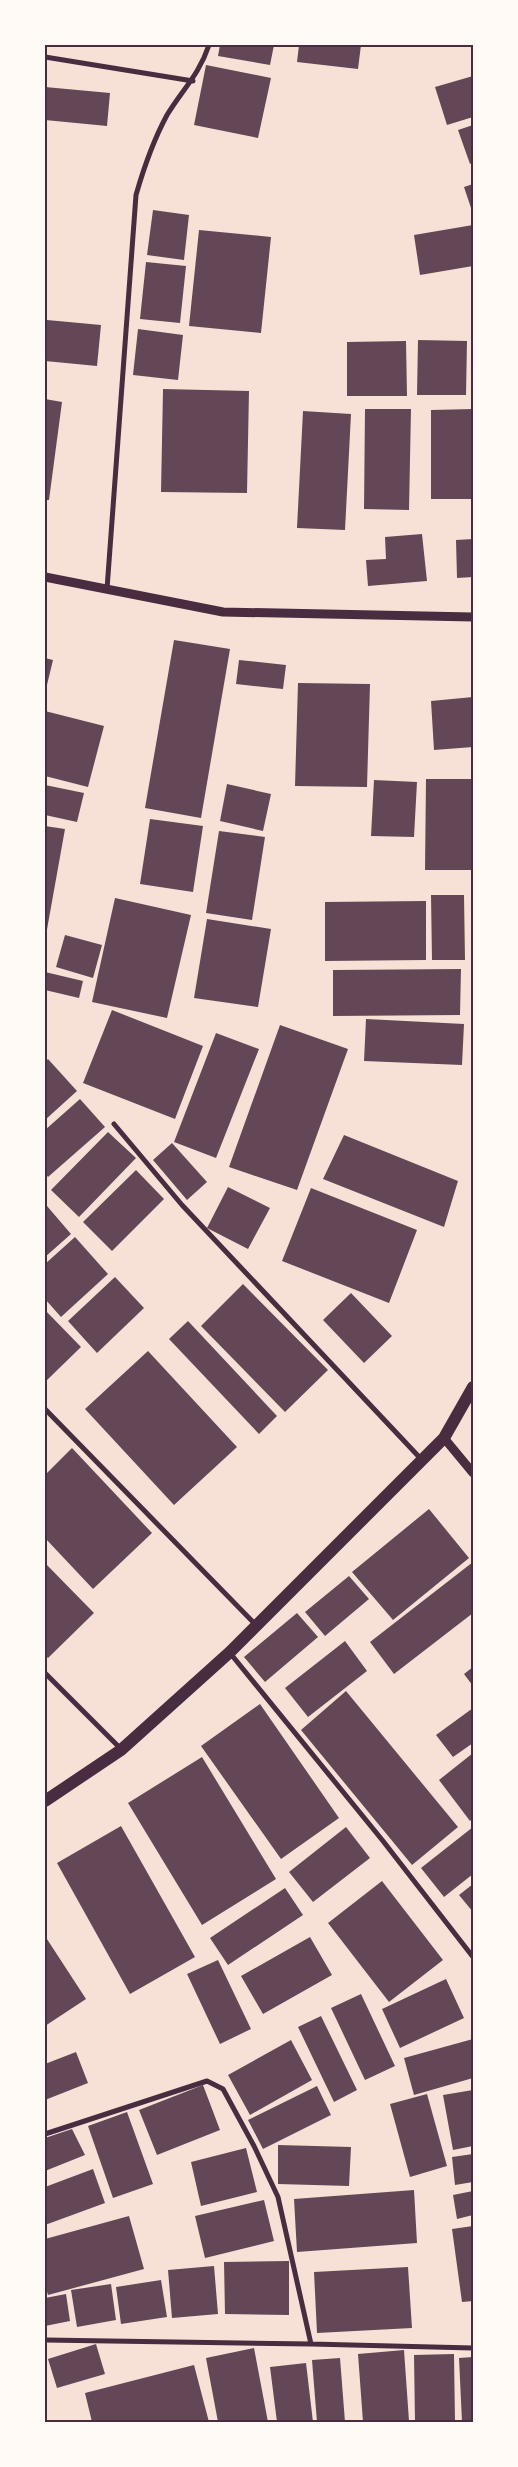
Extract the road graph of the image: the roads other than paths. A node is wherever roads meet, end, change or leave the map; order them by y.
1 (209, 45) edge
2 (45, 57) edge
3 (193, 81) junction
4 (45, 577) edge
5 (106, 590) junction
6 (473, 617) edge
7 (114, 1124) dead end
8 (473, 1387) edge
9 (45, 1409) edge
10 (444, 1438) junction
11 (422, 1460) junction
12 (473, 1473) edge
13 (257, 1626) junction
14 (230, 1652) junction
15 (45, 1673) edge
16 (121, 1750) junction
17 (45, 1801) edge
18 (473, 1957) edge
19 (45, 2134) edge
20 (45, 2340) edge
21 (311, 2344) junction
22 (473, 2348) edge

1 - 3 street
2 - 3 street
3 - 5 street
4 - 5 street
5 - 6 street
7 - 11 street
8 - 10 main road
9 - 13 street
10 - 11 main road
10 - 12 street
11 - 13 main road
13 - 14 main road
14 - 16 main road
14 - 18 street
15 - 16 street
16 - 17 main road
19 - 21 street
20 - 21 street
21 - 22 street

